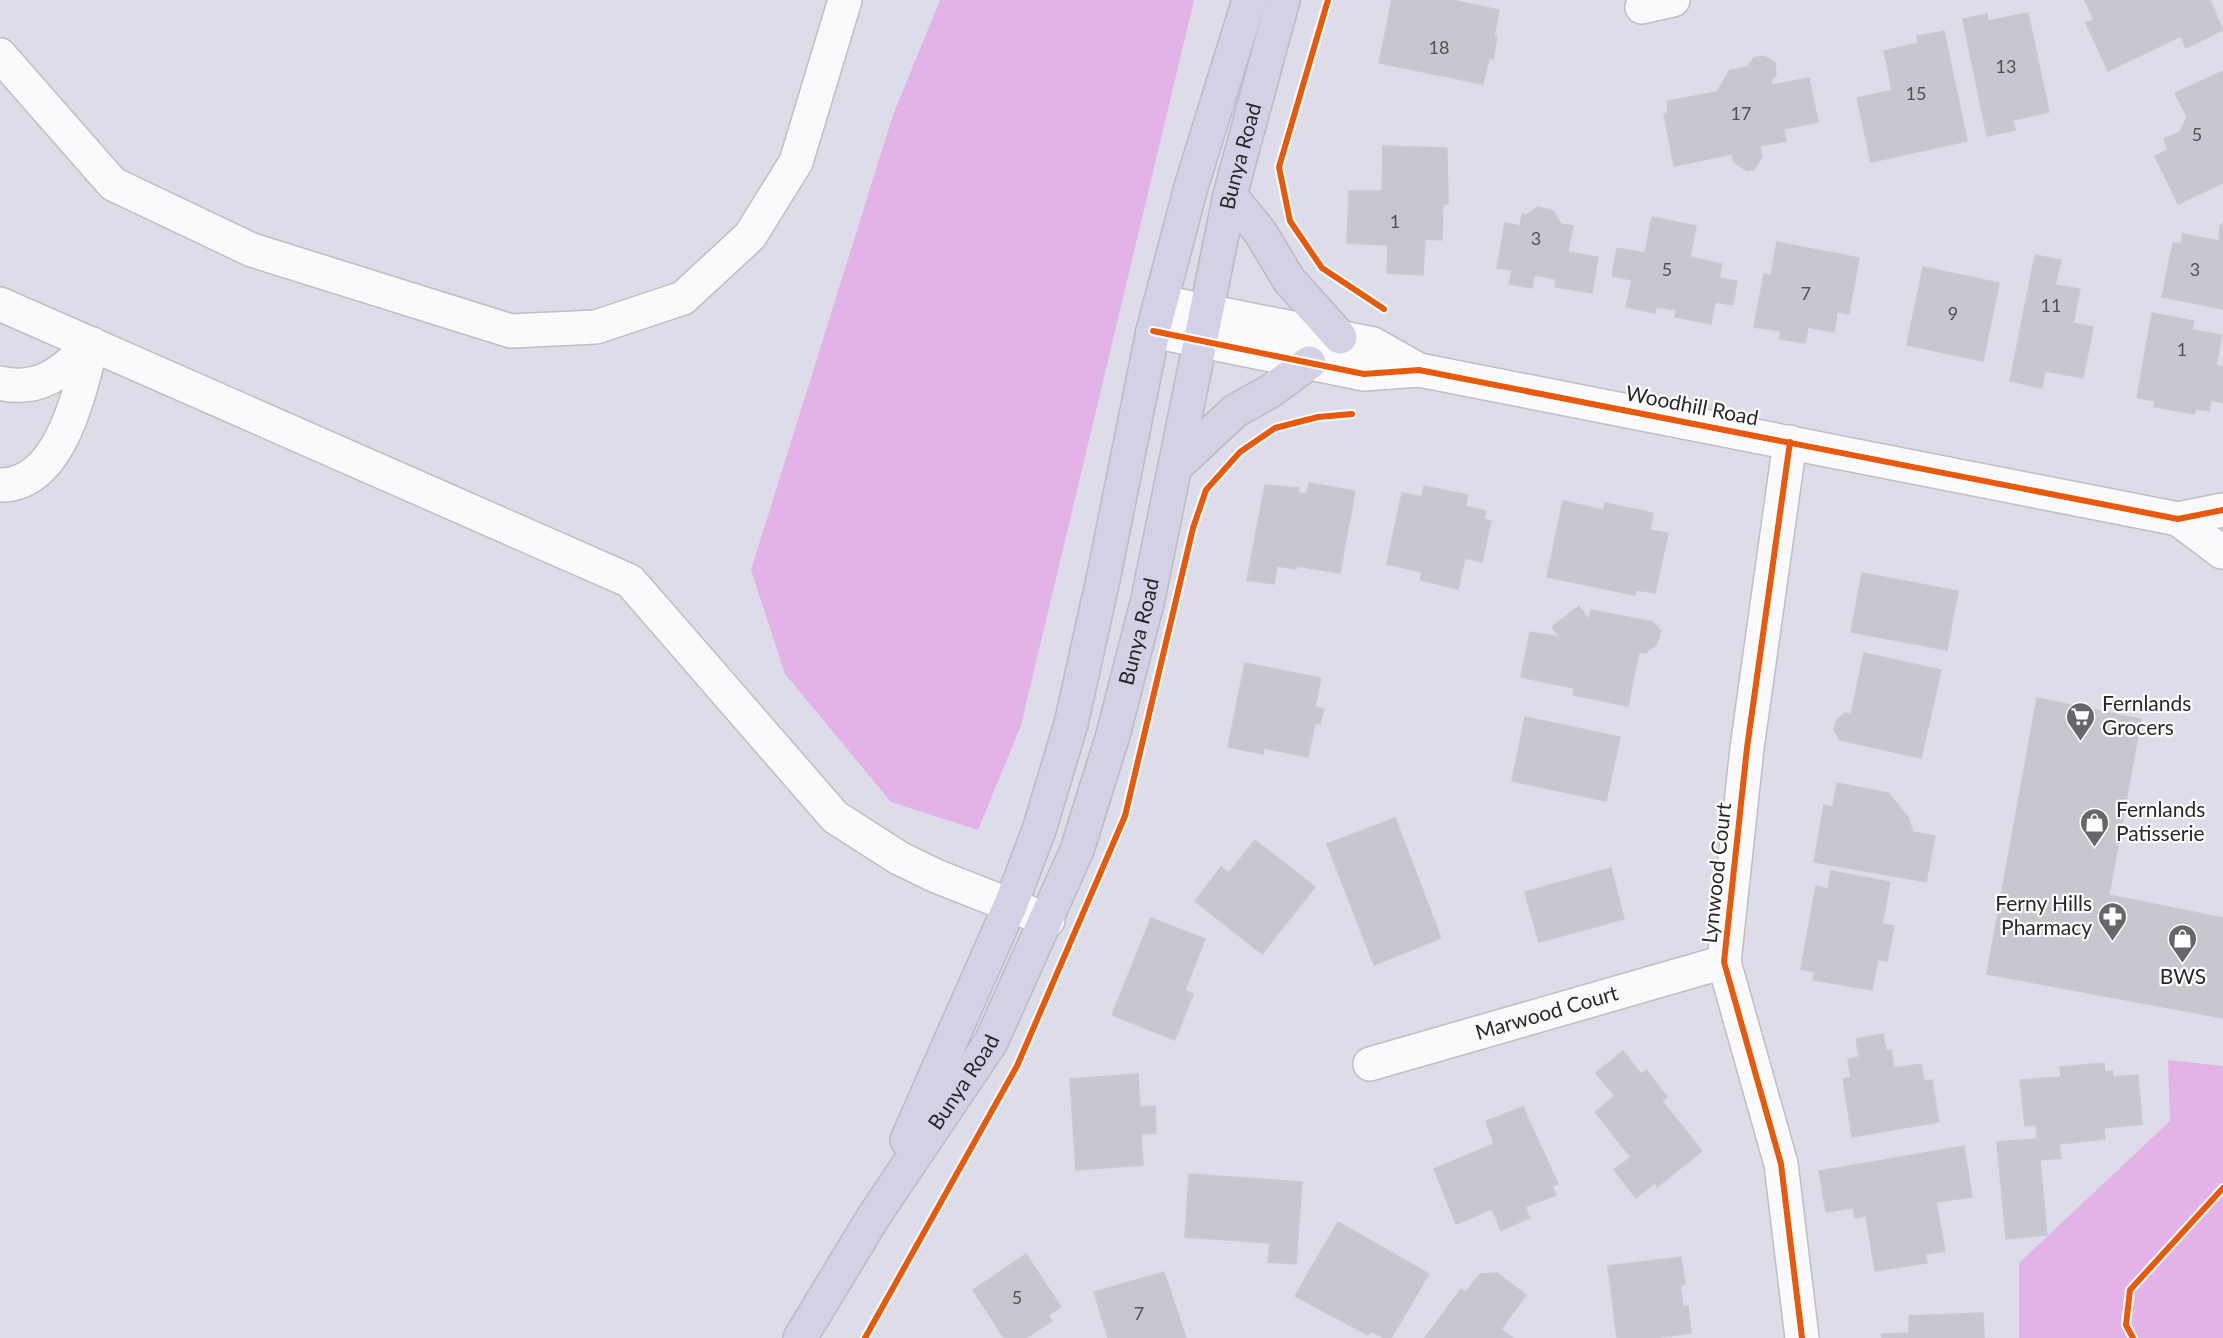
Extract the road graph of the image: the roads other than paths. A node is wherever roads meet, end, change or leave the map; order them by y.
1 (846, 0) edge
2 (1249, 0) edge
3 (1283, 0) edge
4 (0, 55) edge
5 (1230, 195) junction
6 (0, 304) edge
7 (1157, 317) junction
8 (1203, 326) junction
9 (1340, 337) junction
10 (92, 344) junction
11 (1309, 363) junction
12 (1419, 370) junction
13 (0, 383) edge
14 (1790, 442) junction
15 (1175, 467) junction
16 (0, 485) edge
17 (2223, 510) edge
18 (2178, 519) junction
19 (2223, 553) edge
20 (1011, 904) junction
21 (1048, 920) junction
22 (1724, 962) junction
23 (1370, 1064) dead end
24 (874, 1216) junction
25 (800, 1338) edge
26 (1802, 1338) edge

1 - 4 street
2 - 7 main road, Bunya Road
3 - 5 main road, Bunya Road
5 - 8 main road, Bunya Road
5 - 9 main road
6 - 10 street
7 - 8 street, Woodhill Road
7 - 20 main road, Bunya Road
8 - 9 street, Woodhill Road
8 - 11 street, Woodhill Road
8 - 15 main road, Bunya Road
9 - 12 street, Woodhill Road
10 - 13 street
10 - 16 street
10 - 20 street
11 - 12 street, Woodhill Road
11 - 15 main road
12 - 14 street, Woodhill Road
14 - 18 street, Woodhill Road
14 - 22 street, Lynwood Court
15 - 21 main road, Bunya Road
17 - 18 street, Woodhill Road
18 - 19 street, Woodhill Road
20 - 21 street
20 - 24 main road, Bunya Road
21 - 24 main road, Bunya Road
22 - 23 street, Marwood Court
22 - 26 street, Lynwood Court
24 - 25 main road, Bunya Road

